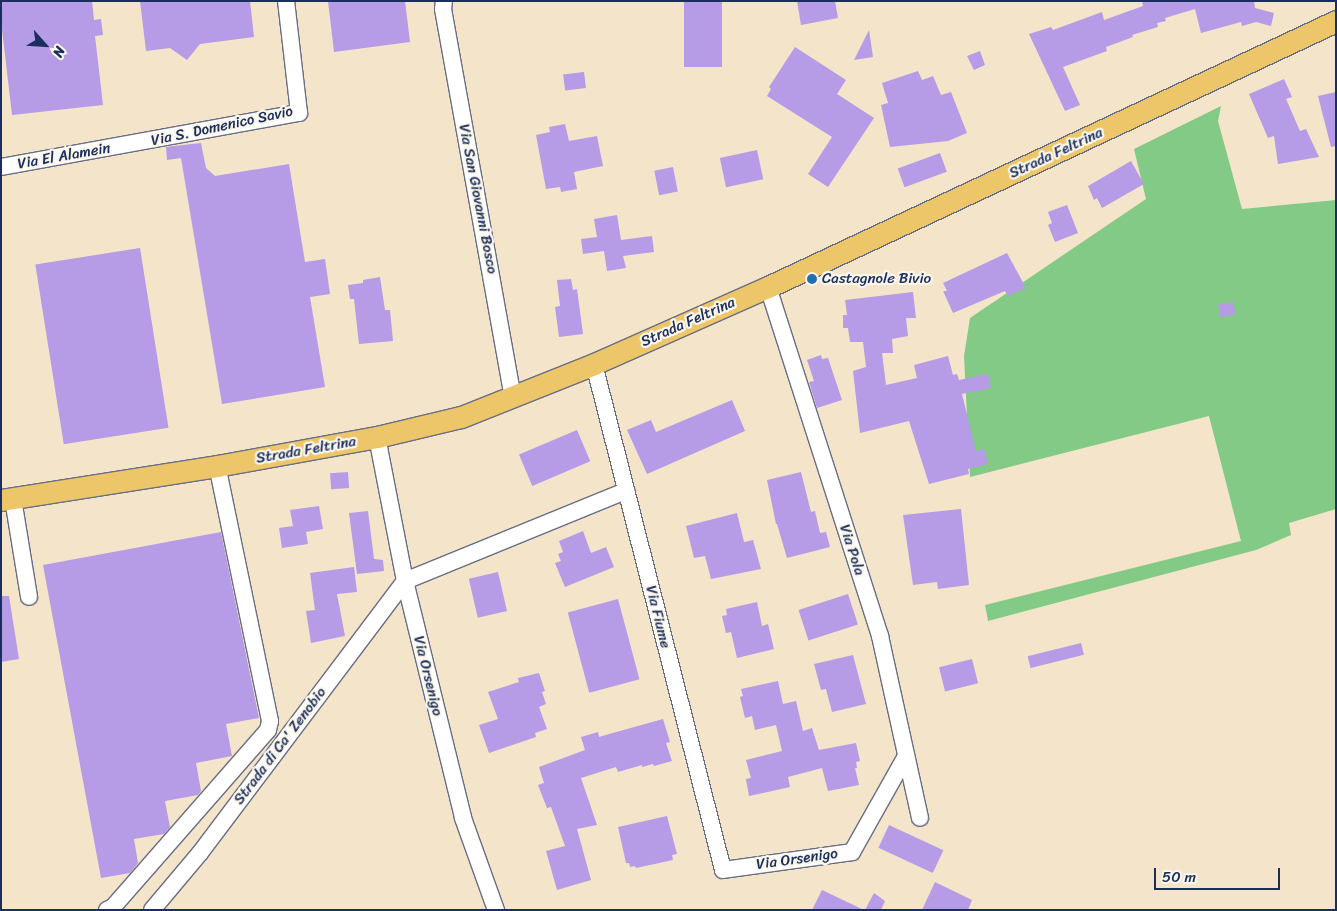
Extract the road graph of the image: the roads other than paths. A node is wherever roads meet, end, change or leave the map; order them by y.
1 (286, 1) edge
2 (444, 1) edge
3 (1336, 21) edge
4 (127, 146) joint
5 (1, 167) edge
6 (768, 287) junction
7 (594, 364) junction
8 (513, 397) junction
9 (377, 438) junction
10 (217, 466) junction
11 (626, 491) junction
12 (7, 499) edge
13 (405, 581) junction
14 (29, 597) dead end
15 (906, 756) junction
16 (920, 818) dead end
17 (723, 870) joint
18 (107, 910) edge
19 (152, 910) edge
20 (496, 910) edge

1 - 4 street, Via S. Domenico Savio
2 - 8 street, Via San Giovanni Bosco
3 - 6 main road, Strada Feltrina
4 - 5 street, Via El Alamein
6 - 7 main road, Strada Feltrina
6 - 15 street, Via Pola
7 - 8 main road, Strada Feltrina
7 - 11 street, Via Fiume
8 - 9 main road, Strada Feltrina
9 - 10 main road, Strada Feltrina
9 - 13 street, Via Orsenigo
10 - 12 main road, Strada Feltrina
10 - 18 street
11 - 13 street
11 - 17 street, Via Fiume
12 - 14 street
13 - 19 street, Strada di Ca' Zenobio
13 - 20 street, Via Orsenigo
15 - 16 street, Via Pola
15 - 17 street, Via Orsenigo

